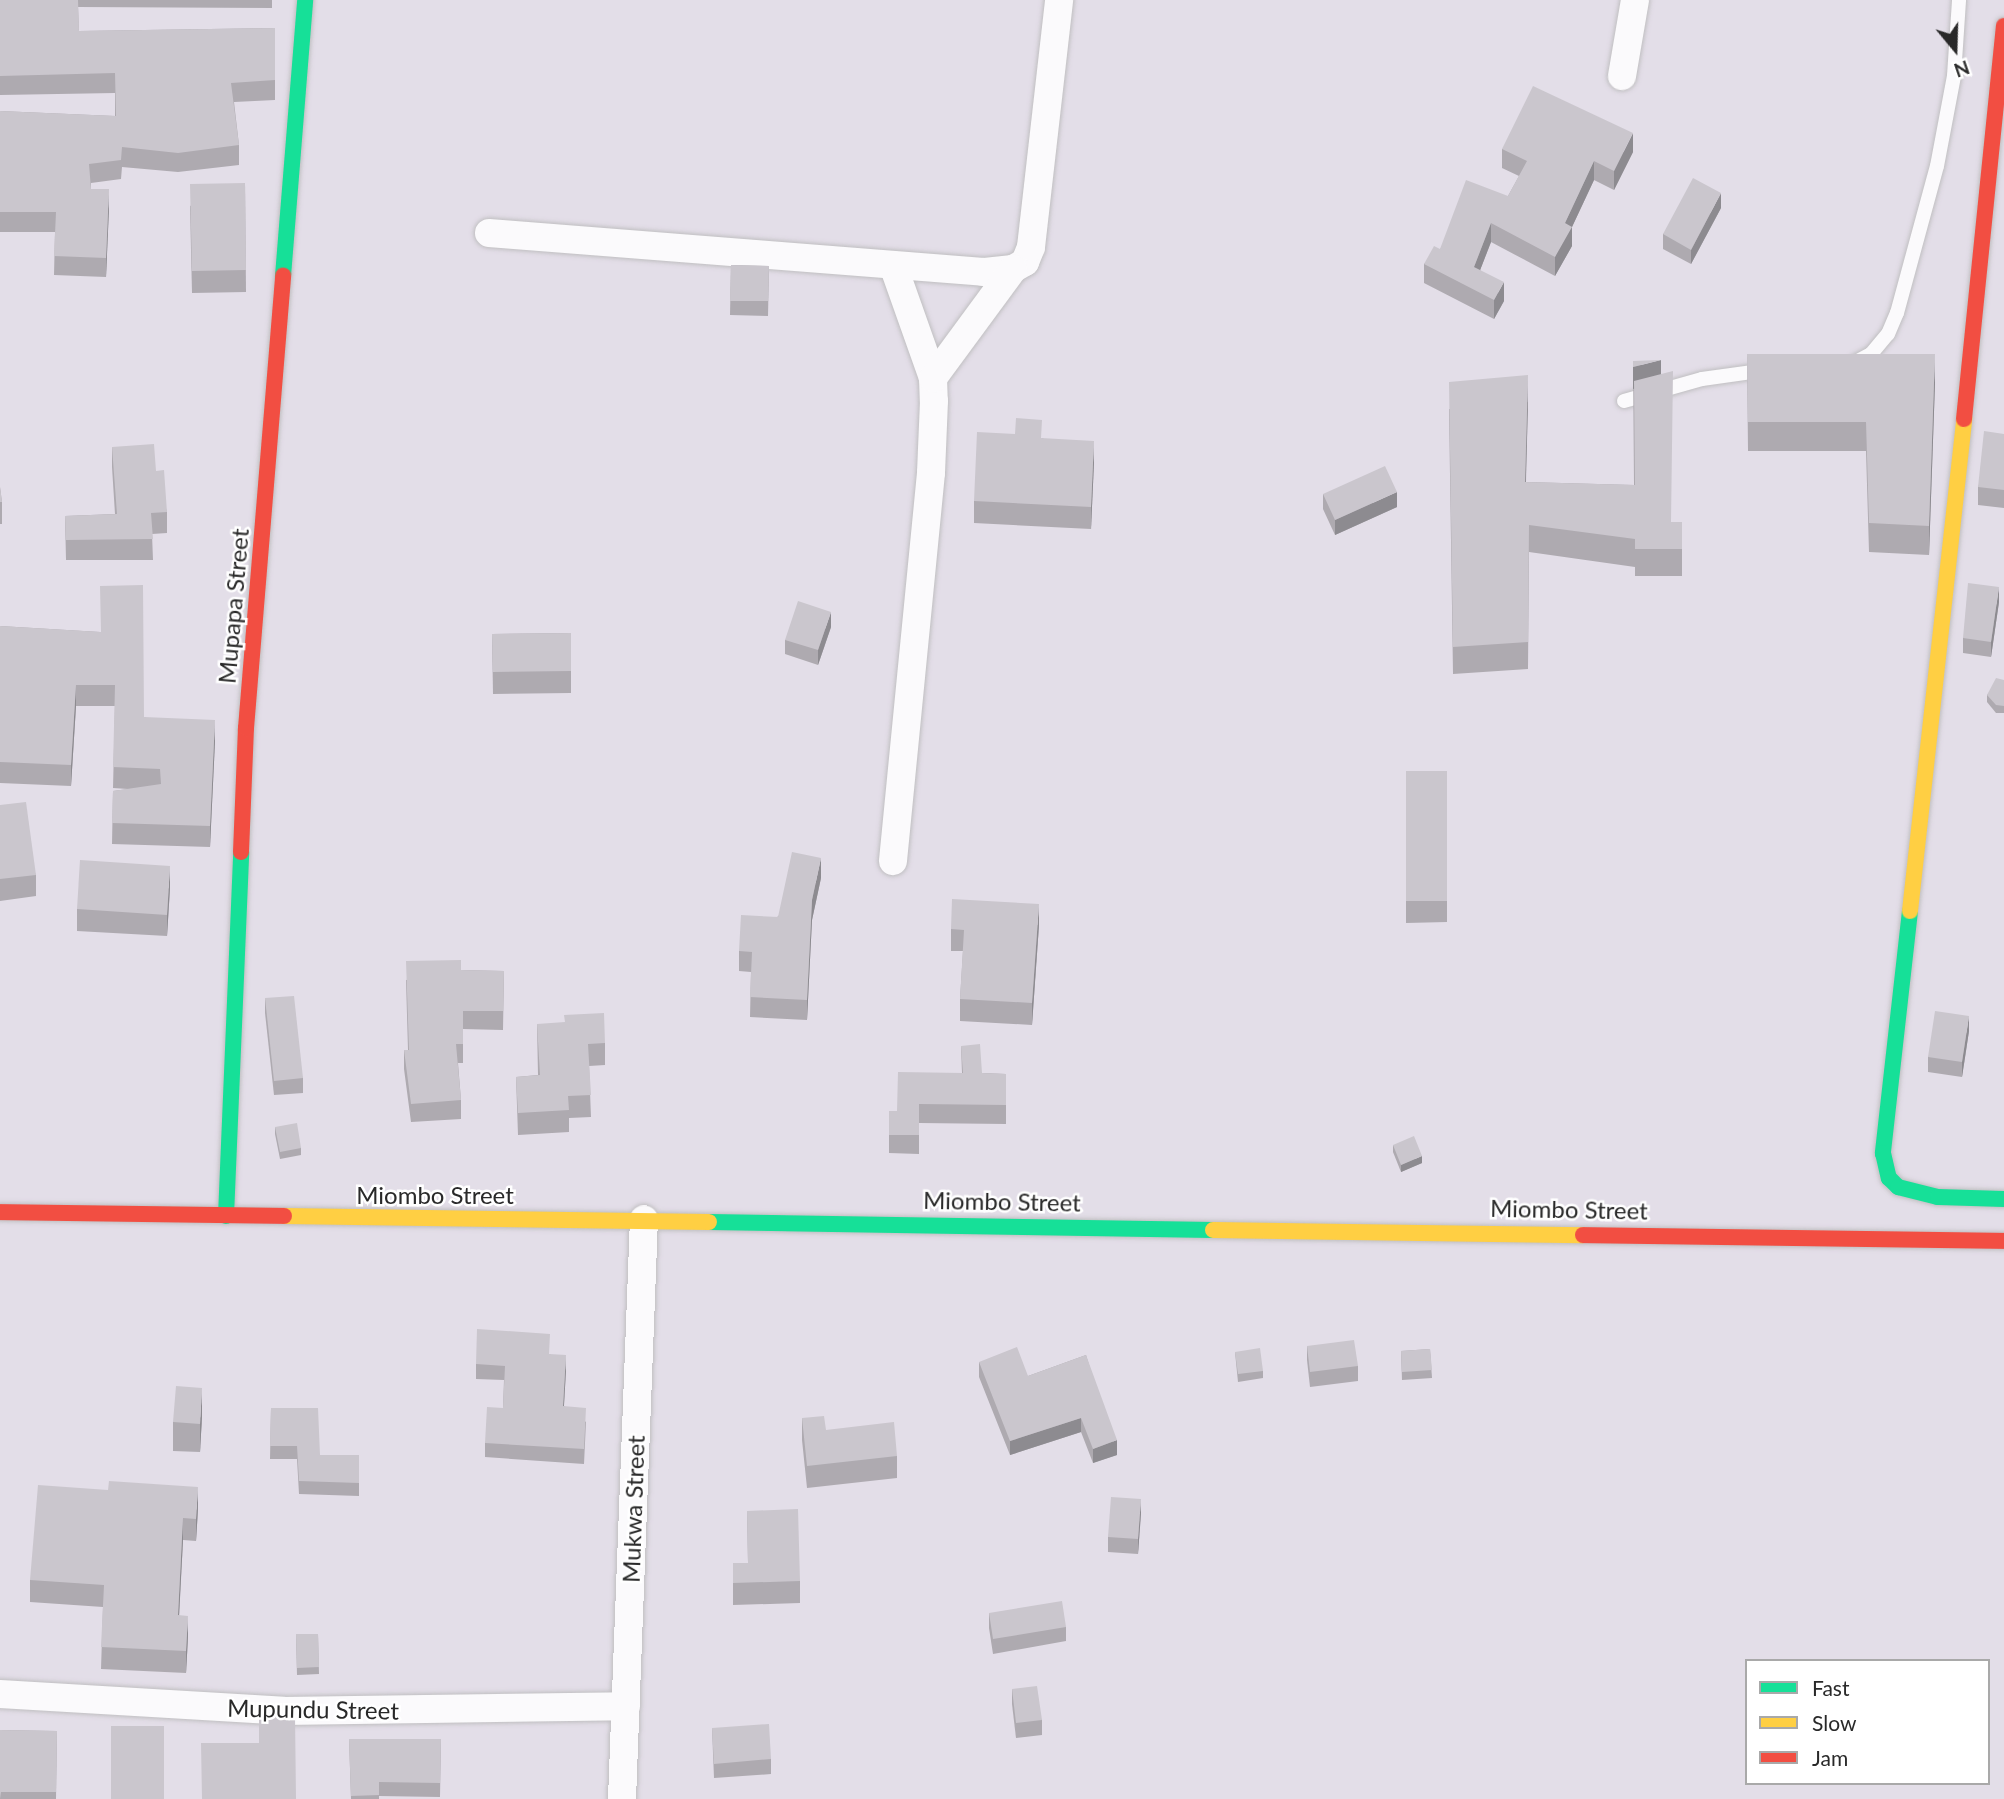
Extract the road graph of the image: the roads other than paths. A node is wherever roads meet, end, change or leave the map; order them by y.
1 (305, 0) edge
2 (1059, 0) edge
3 (1635, 0) edge
4 (1959, 0) edge
5 (2004, 26) edge
6 (1622, 76) dead end
7 (489, 233) dead end
8 (893, 265) junction
9 (1013, 269) junction
10 (1835, 368) edge
11 (1785, 371) edge
12 (933, 378) junction
13 (1624, 401) dead end
14 (893, 861) dead end
15 (2004, 1199) edge
16 (0, 1212) edge
17 (226, 1216) junction
18 (644, 1219) junction
19 (2004, 1241) edge
20 (0, 1693) edge
21 (626, 1706) junction
22 (622, 1799) edge

1 - 17 street, Mupapa Street
2 - 9 street
3 - 6 street
4 - 10 lane
5 - 15 street
7 - 8 street
8 - 9 street
8 - 12 street
9 - 12 street
11 - 13 lane
12 - 14 street
16 - 17 street, Miombo Street
17 - 18 street, Miombo Street
18 - 19 street, Miombo Street
18 - 21 street, Mukwa Street
20 - 21 street, Mupundu Street
21 - 22 street, Mukwa Street

